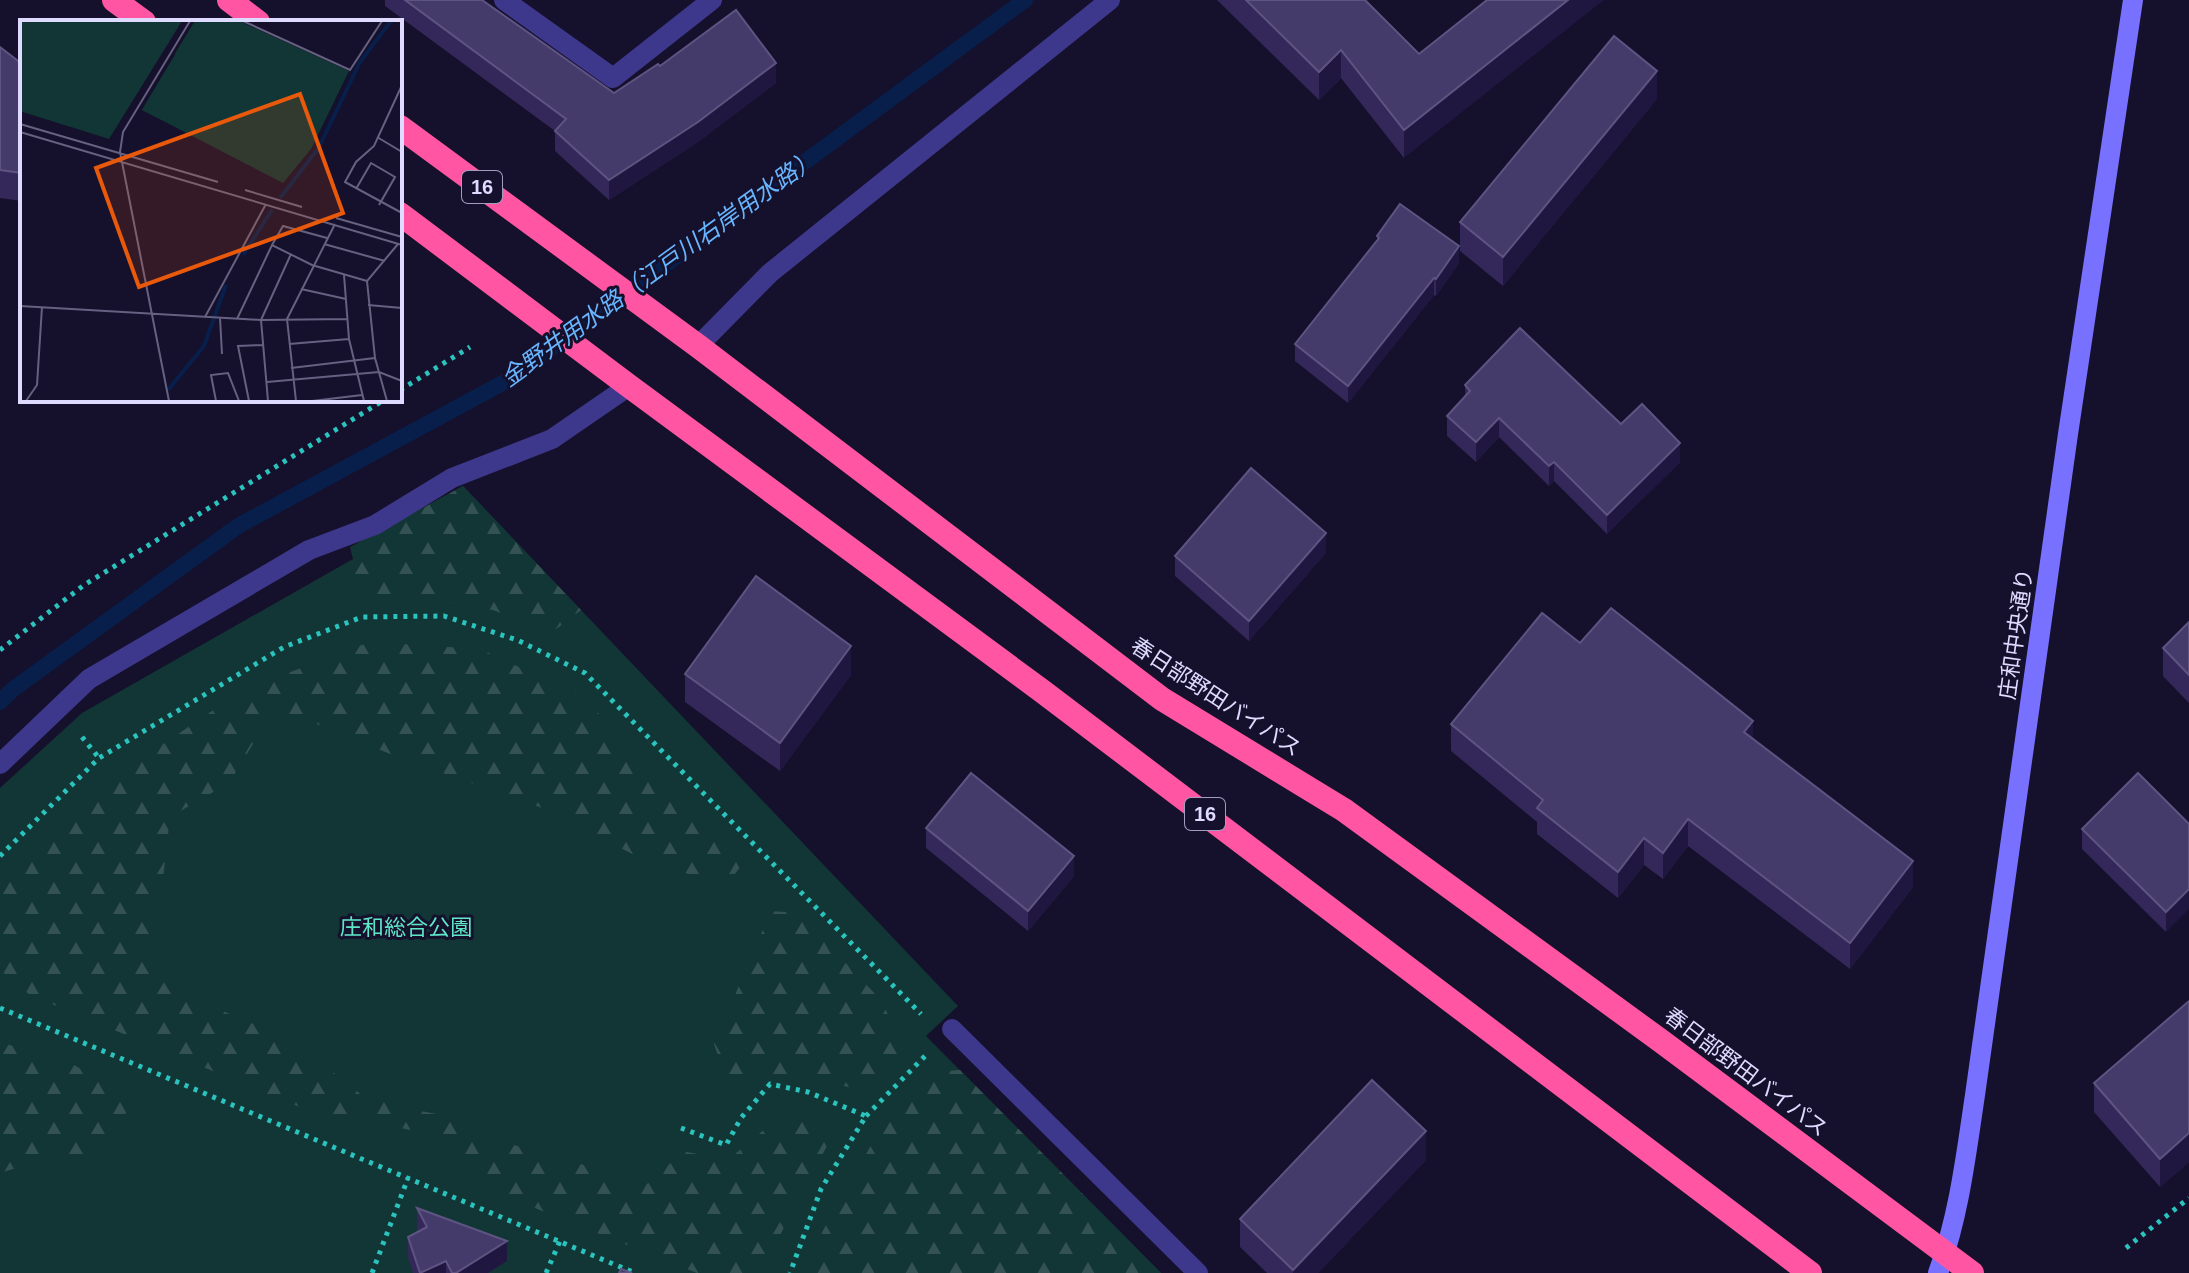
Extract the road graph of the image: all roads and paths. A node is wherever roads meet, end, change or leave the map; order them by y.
1 (114, 0) edge
2 (229, 0) edge
3 (504, 0) edge
4 (712, 0) edge
5 (1110, 0) edge
6 (2133, 0) edge
7 (141, 20) edge
8 (255, 20) edge
9 (402, 128) edge
10 (402, 215) edge
11 (698, 346) junction
12 (470, 347) dead end
13 (629, 386) junction
14 (402, 389) edge
15 (381, 402) edge
16 (0, 650) edge
17 (77, 731) dead end
18 (99, 758) junction
19 (0, 764) edge
20 (0, 856) edge
21 (0, 1008) edge
22 (927, 1020) dead end
23 (952, 1029) dead end
24 (935, 1046) dead end
25 (866, 1116) junction
26 (681, 1128) dead end
27 (408, 1178) junction
28 (2189, 1198) edge
29 (560, 1241) junction
30 (2126, 1248) dead end
31 (1942, 1263) edge
32 (372, 1273) edge
33 (546, 1273) edge
34 (635, 1273) edge
35 (790, 1273) edge
36 (1198, 1273) edge
37 (1810, 1273) edge
38 (1972, 1273) edge

1 - 7 highway
2 - 8 highway
3 - 4 street
5 - 11 street
6 - 31 street, 庄和中央通り
9 - 11 highway, 春日部野田バイパス / 16
10 - 13 highway, 16
11 - 31 highway, 春日部野田バイパス / 16
12 - 14 path
13 - 19 street
13 - 37 highway, 16
15 - 16 path
17 - 18 path
18 - 20 path
18 - 22 path
21 - 27 path
23 - 36 street
24 - 25 path
25 - 26 path
25 - 35 path
27 - 29 path
27 - 32 path
28 - 30 path
29 - 33 path
29 - 34 path
31 - 38 highway, 春日部野田バイパス / 16

